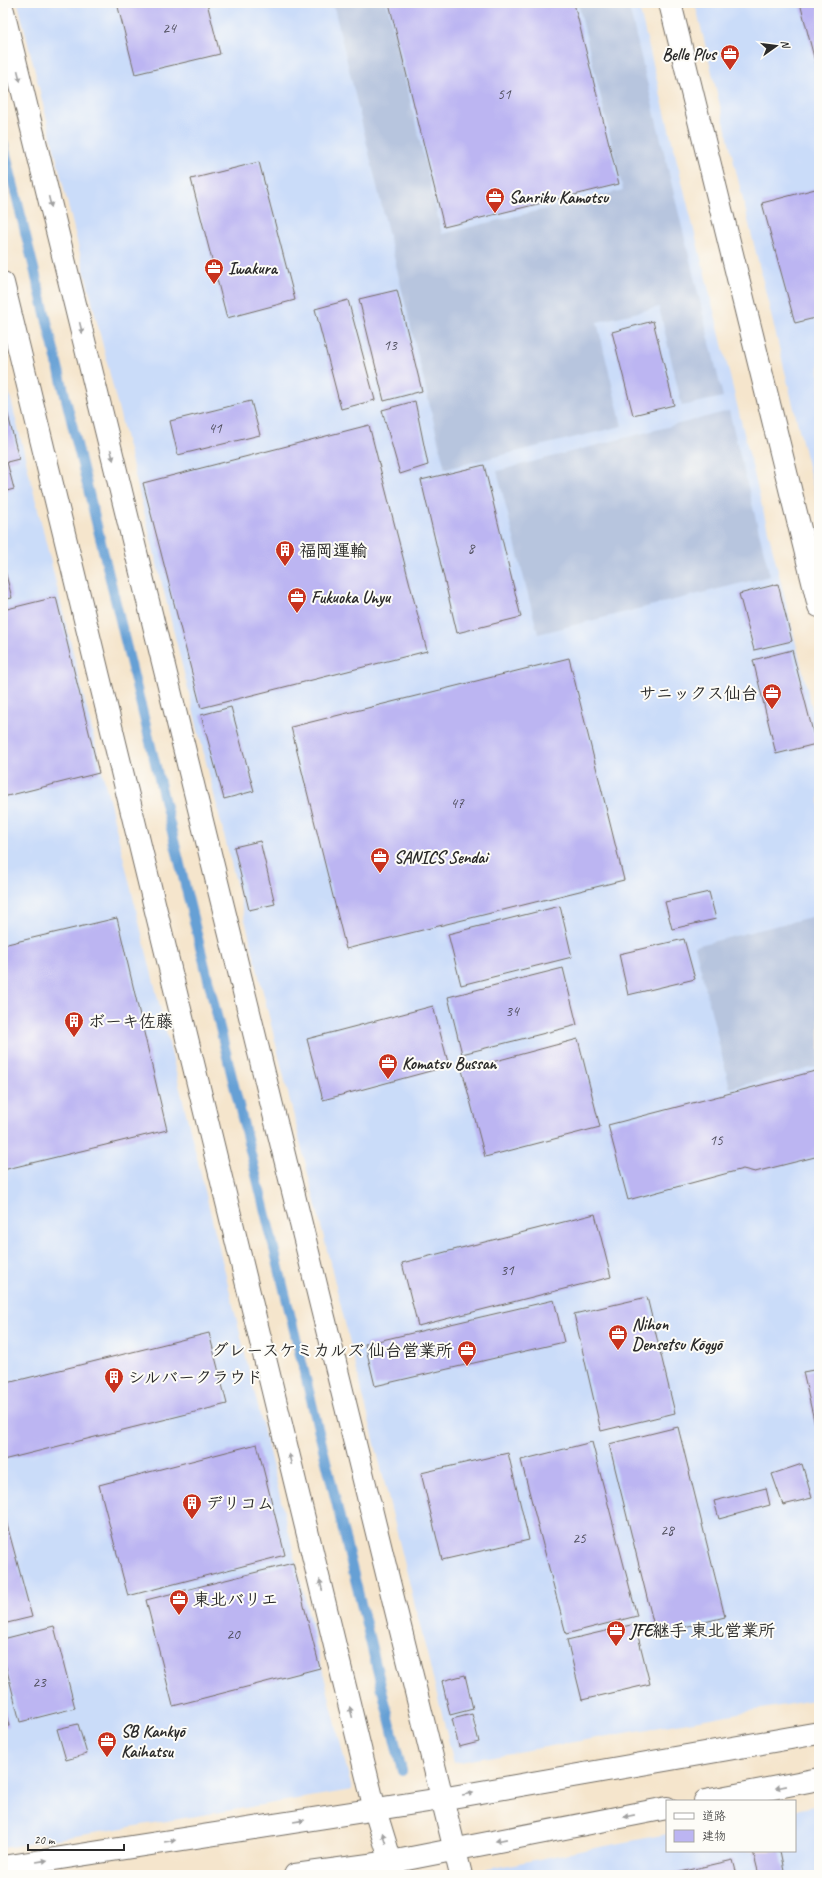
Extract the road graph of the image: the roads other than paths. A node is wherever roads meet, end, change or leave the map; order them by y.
1 (670, 3) edge
2 (3, 11) edge
3 (3, 283) edge
4 (819, 606) edge
5 (819, 1732) edge
6 (819, 1779) edge
7 (441, 1799) junction
8 (710, 1800) edge
9 (666, 1808) edge
10 (375, 1810) junction
11 (454, 1849) junction
12 (3, 1867) edge
13 (393, 1868) edge
14 (295, 1875) edge
15 (461, 1875) edge

1 - 4 street
2 -> 7 street
10 -> 3 street
7 -> 5 street
6 -> 8 street
7 - 10 street
7 - 11 street
9 -> 11 street
12 -> 10 street
13 -> 10 street
11 - 13 street
11 - 15 street
13 - 14 street

